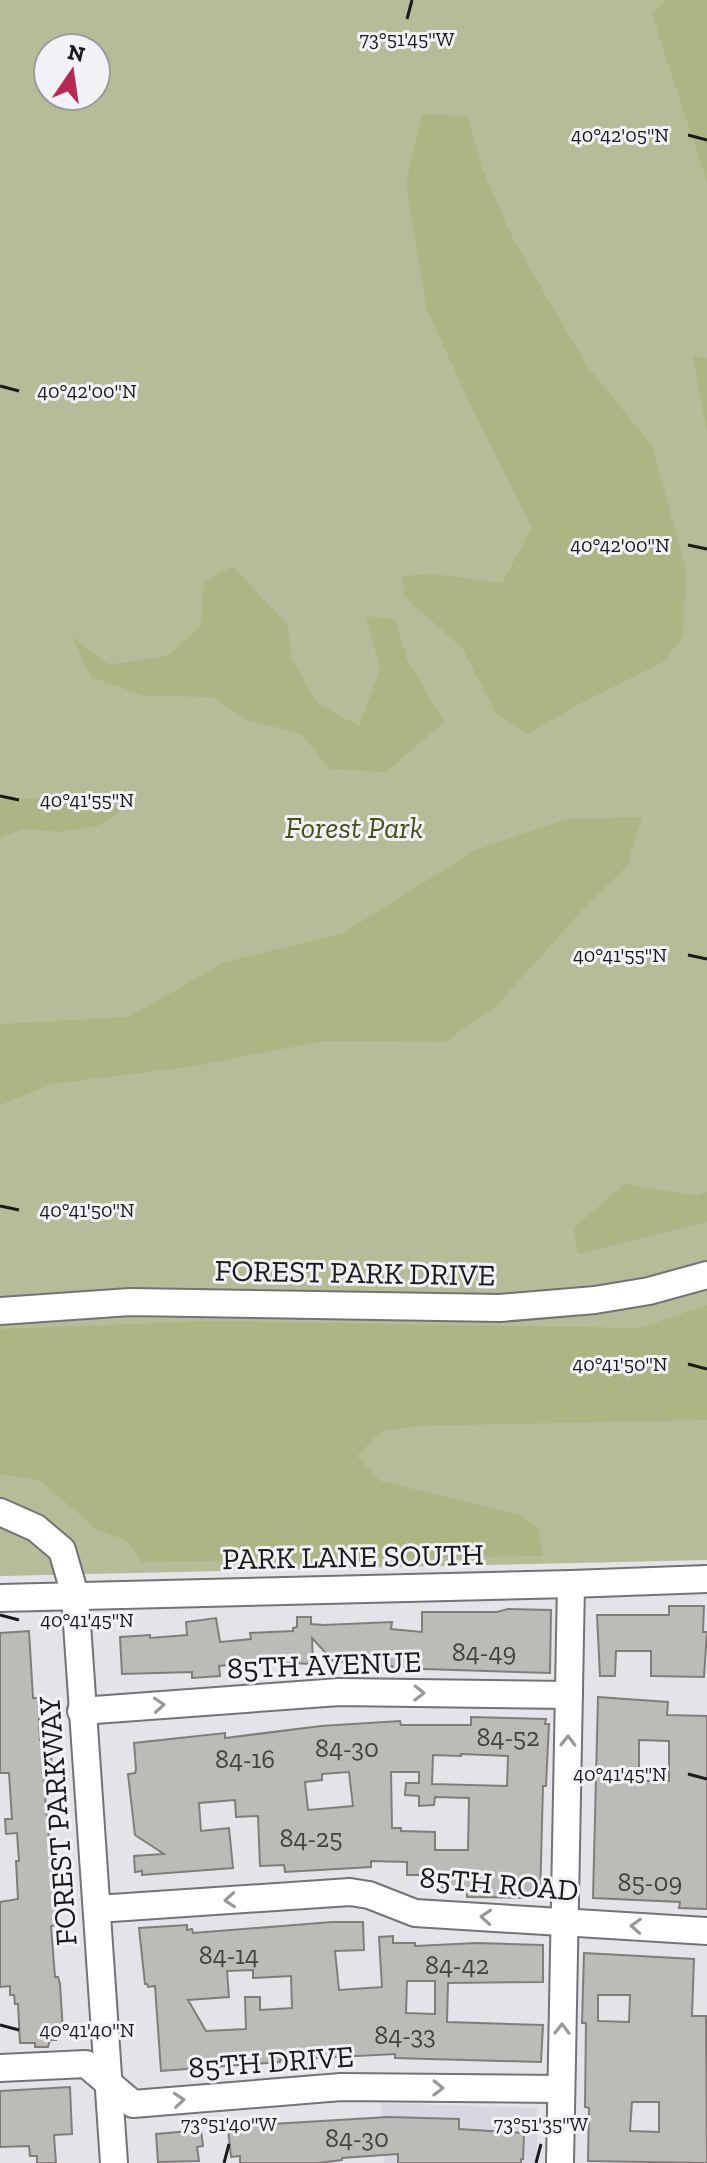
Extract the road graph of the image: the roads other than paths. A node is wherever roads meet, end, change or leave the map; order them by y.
1 (707, 1275) edge
2 (0, 1311) edge
3 (0, 1512) edge
4 (707, 1579) edge
5 (571, 1584) junction
6 (75, 1595) junction
7 (0, 1598) edge
8 (569, 1695) junction
9 (81, 1711) junction
10 (97, 1909) junction
11 (564, 1922) junction
12 (707, 1931) edge
13 (0, 2068) edge
14 (108, 2084) junction
15 (561, 2089) junction
16 (114, 2163) edge
17 (560, 2163) edge

1 - 2 street, FOREST PARK DRIVE
3 - 6 street, FOREST PARKWAY
4 - 5 street, PARK LANE SOUTH
5 - 6 street, PARK LANE SOUTH
5 - 8 street
6 - 7 street, PARK LANE SOUTH
6 - 9 street, FOREST PARKWAY
9 -> 8 street, 85TH AVENUE
11 -> 8 street
9 - 10 street, FOREST PARKWAY
11 -> 10 street, 85TH ROAD
10 - 14 street, FOREST PARKWAY
12 -> 11 street, 85TH ROAD
15 -> 11 street
13 - 14 street, 85TH DRIVE
14 -> 15 street, 85TH DRIVE
14 - 16 street, FOREST PARKWAY
15 - 17 street

